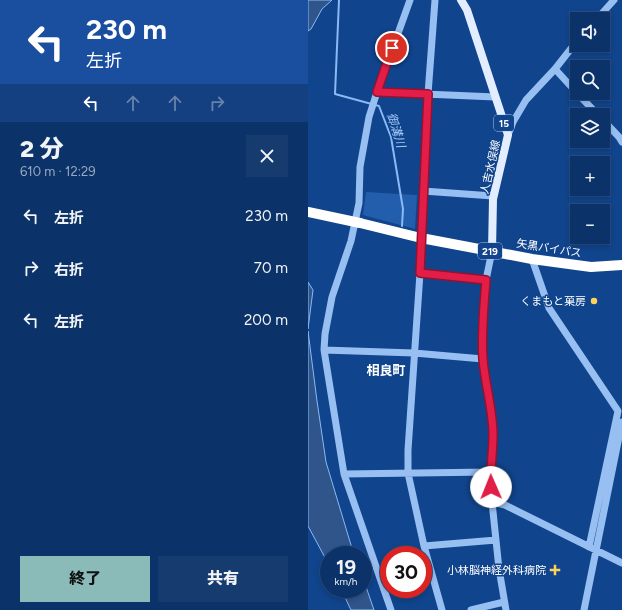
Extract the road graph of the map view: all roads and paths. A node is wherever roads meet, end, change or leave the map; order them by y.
1 (410, 0) edge
2 (435, 0) edge
3 (461, 0) edge
4 (614, 0) edge
5 (603, 12) edge
6 (570, 50) edge
7 (554, 69) junction
8 (570, 86) edge
9 (377, 92) junction
10 (428, 94) junction
11 (495, 97) junction
12 (584, 100) edge
13 (591, 108) edge
14 (610, 127) edge
15 (508, 135) junction
16 (622, 142) edge
17 (423, 191) junction
18 (493, 196) junction
19 (308, 212) edge
20 (421, 238) junction
21 (492, 251) junction
22 (532, 259) junction
23 (622, 265) edge
24 (420, 273) junction
25 (486, 280) junction
26 (324, 350) junction
27 (414, 354) junction
28 (483, 359) junction
29 (622, 422) edge
30 (621, 431) edge
31 (490, 472) junction
32 (408, 473) junction
33 (344, 474) junction
34 (492, 502) junction
35 (496, 540) junction
36 (424, 546) joint
37 (592, 549) junction
38 (622, 563) edge
39 (432, 574) edge
40 (504, 602) junction
41 (391, 610) edge
42 (442, 610) edge
43 (471, 610) edge
44 (506, 610) edge
45 (584, 610) edge

1 - 9 street
2 - 10 street
3 - 11 main road, 人吉水俣線 / 15
4 - 5 street
6 - 7 street
7 - 8 street
7 - 15 street
9 - 10 street
9 - 26 street
10 - 11 street
10 - 17 street
11 - 15 main road, 人吉水俣線 / 15
12 - 13 street
14 - 16 street
15 - 18 main road, 人吉水俣線 / 15
17 - 18 street
17 - 20 street
18 - 21 main road, 人吉水俣線 / 15
19 - 20 highway, 矢黒バイパス / 219, bridge
20 - 21 highway, 矢黒バイパス / 219
20 - 24 street
21 - 22 highway, 矢黒バイパス / 219
21 - 25 street
22 - 23 highway, 矢黒バイパス / 219
22 - 37 street
24 - 25 street
24 - 27 street
25 - 28 street
26 - 27 street
26 - 33 street
27 - 28 street
27 - 32 street
28 - 31 street
29 - 30 street
30 - 37 street
31 - 32 street
31 - 34 street
32 - 33 street
32 - 36 street
33 - 41 street
34 - 35 street
34 - 37 street
35 - 36 street
35 - 40 street
37 - 38 street
37 - 45 street
39 - 42 street
40 - 43 street
40 - 44 street

